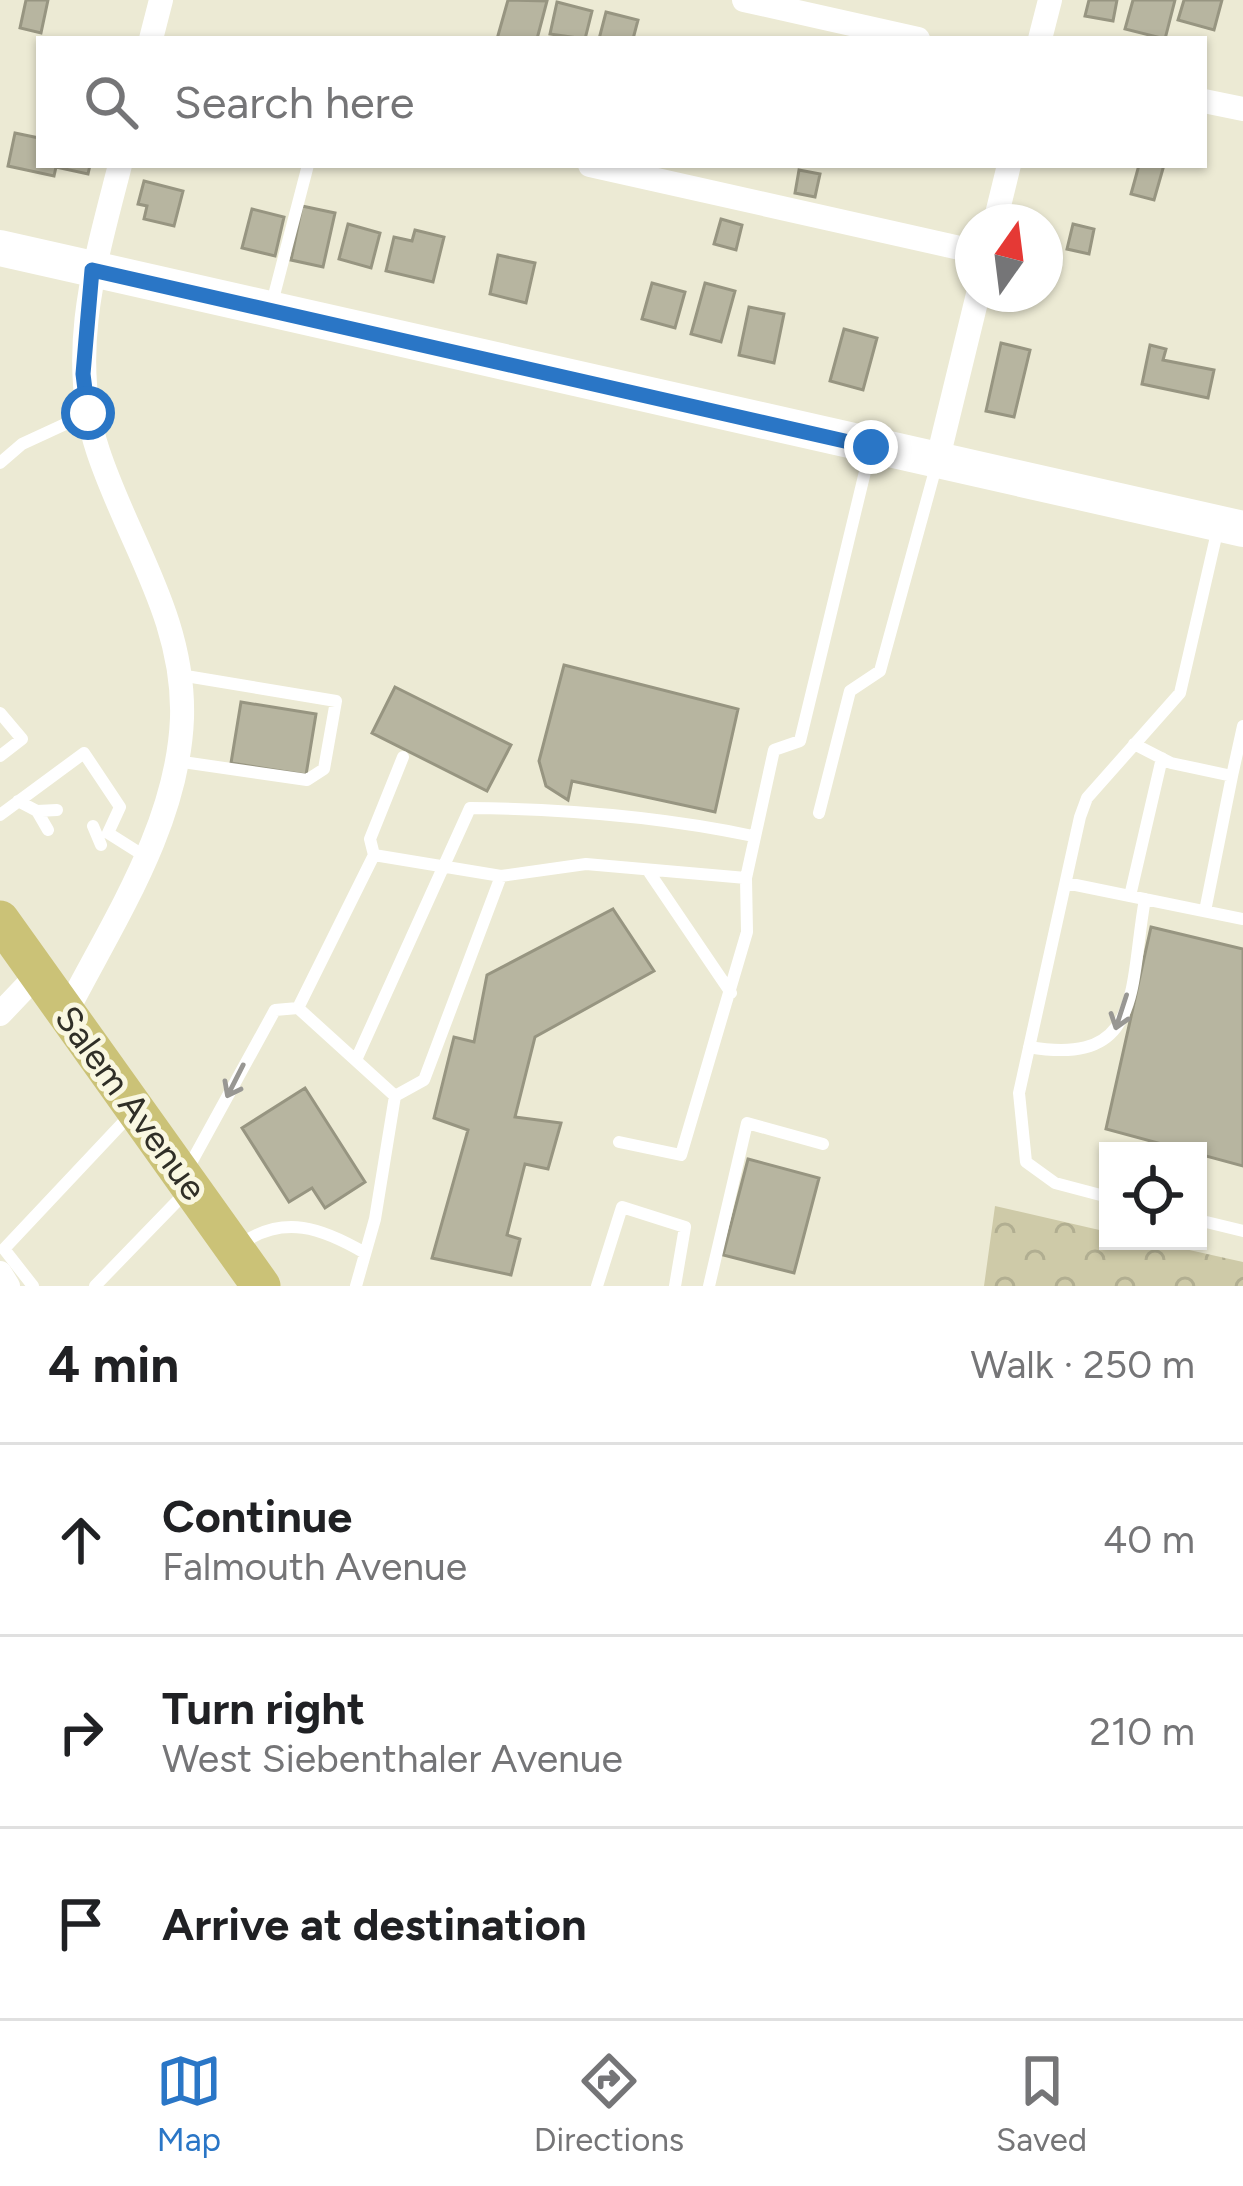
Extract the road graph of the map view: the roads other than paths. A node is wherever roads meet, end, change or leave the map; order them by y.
1 (161, 0) edge
2 (744, 0) edge
3 (1050, 0) edge
4 (153, 36) edge
5 (905, 36) edge
6 (1041, 36) edge
7 (1207, 102) edge
8 (1243, 110) edge
9 (119, 168) edge
10 (307, 168) edge
11 (603, 168) edge
12 (1008, 168) edge
13 (999, 204) edge
14 (955, 247) edge
15 (0, 248) edge
16 (92, 270) junction
17 (270, 310) junction
18 (974, 312) edge
19 (88, 413) junction
20 (871, 447) junction
21 (937, 462) junction
22 (0, 463) edge
23 (1231, 526) edge
24 (179, 675) junction
25 (0, 713) edge
26 (1243, 726) edge
27 (1134, 744) junction
28 (0, 756) edge
29 (404, 757) dead end
30 (1162, 758) junction
31 (176, 761) junction
32 (1232, 776) junction
33 (18, 801) junction
34 (57, 810) dead end
35 (37, 811) junction
36 (819, 813) dead end
37 (0, 814) edge
38 (93, 826) dead end
39 (48, 830) dead end
40 (753, 836) junction
41 (104, 839) junction
42 (83, 845) dead end
43 (374, 855) junction
44 (147, 857) junction
45 (444, 866) junction
46 (649, 872) junction
47 (501, 876) junction
48 (746, 878) junction
49 (1066, 883) junction
50 (1130, 896) junction
51 (1145, 899) junction
52 (1205, 911) junction
53 (1243, 919) edge
54 (0, 920) edge
55 (38, 974) junction
56 (731, 993) junction
57 (298, 1008) junction
58 (66, 1013) junction
59 (0, 1014) edge
60 (1029, 1047) junction
61 (356, 1060) junction
62 (395, 1096) junction
63 (136, 1108) junction
64 (620, 1142) dead end
65 (824, 1144) dead end
66 (188, 1180) junction
67 (1099, 1195) edge
68 (1207, 1222) edge
69 (1243, 1231) edge
70 (235, 1248) junction
71 (365, 1253) junction
72 (0, 1274) edge
73 (8, 1286) edge
74 (33, 1286) edge
75 (95, 1286) edge
76 (262, 1286) edge
77 (356, 1286) edge
78 (598, 1286) edge
79 (675, 1286) edge
80 (709, 1286) edge

1 - 4 street
2 - 5 street
3 - 6 street
7 - 8 street
9 - 16 street
10 - 17 lane
11 - 14 street
12 - 13 street
15 - 16 main road
16 - 17 main road
16 - 19 street
17 - 20 main road
18 - 21 street
19 - 22 lane
19 - 24 street
20 - 21 main road
20 - 40 lane
21 - 23 main road
21 - 36 lane
23 - 27 lane
24 - 31 street
24 - 31 lane
25 - 28 lane
26 - 32 lane
27 - 30 lane
27 - 49 lane
29 - 43 lane
30 - 32 lane
30 - 50 lane
31 - 44 street
32 - 52 lane
33 - 35 lane
33 - 37 lane
33 - 41 lane
34 - 35 lane
35 - 39 lane
38 - 41 lane
40 - 45 lane
40 - 48 lane
41 - 42 lane
41 - 44 lane
43 - 45 lane
43 - 57 lane
44 - 58 street
45 - 47 lane
45 - 61 lane
46 - 47 lane
46 - 48 lane
46 - 56 lane
47 - 62 lane
48 - 56 lane
49 - 50 lane
49 - 60 lane
50 - 51 lane
51 - 52 lane
51 -> 60 lane
52 - 53 lane
54 - 55 main road, Salem Avenue
55 - 58 main road, Salem Avenue
55 - 59 street
56 - 64 lane
57 - 61 lane
57 -> 66 lane
58 - 63 main road, Salem Avenue
60 - 67 lane
61 - 62 lane
62 - 71 lane
63 - 66 main road, Salem Avenue
63 - 74 lane
65 - 80 lane
66 - 70 main road, Salem Avenue
66 - 75 lane
68 - 69 lane
70 - 71 lane
70 - 76 main road, Salem Avenue
71 - 77 lane
72 - 73 street
78 - 79 lane

